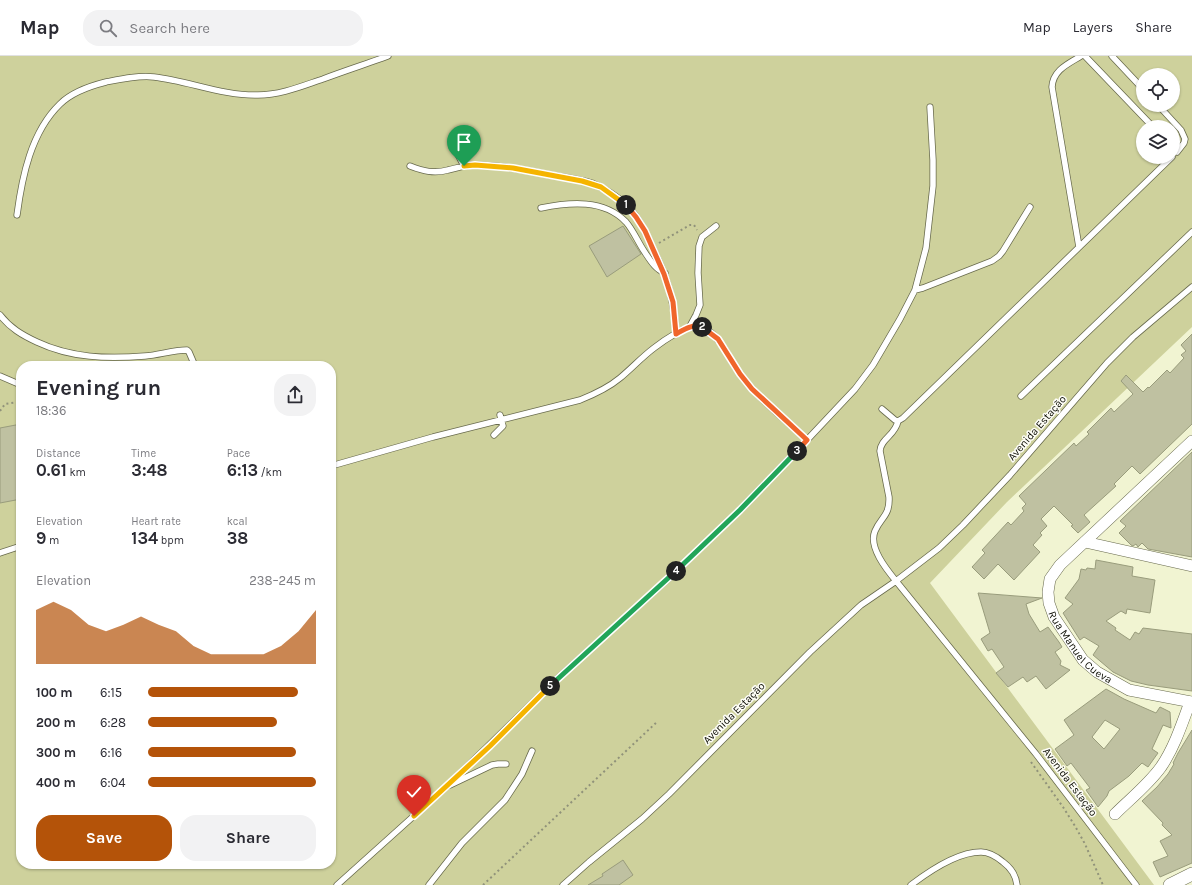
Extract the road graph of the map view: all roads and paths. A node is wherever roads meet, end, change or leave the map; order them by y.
1 (388, 56) edge
2 (1081, 56) edge
3 (1085, 56) edge
4 (1112, 56) edge
5 (1136, 82) edge
6 (930, 107) dead end
7 (1164, 112) edge
8 (1146, 120) edge
9 (1172, 120) edge
10 (1180, 129) edge
11 (454, 147) dead end
12 (1180, 147) edge
13 (1163, 164) edge
14 (410, 166) dead end
15 (464, 166) junction
16 (1030, 207) dead end
17 (541, 208) dead end
18 (17, 215) dead end
19 (716, 226) dead end
20 (1192, 232) edge
21 (702, 237) junction
22 (652, 247) junction
23 (1079, 247) junction
24 (664, 274) junction
25 (1192, 287) edge
26 (915, 290) junction
27 (0, 315) edge
28 (690, 326) junction
29 (676, 334) junction
30 (193, 361) edge
31 (0, 376) edge
32 (16, 383) edge
33 (1021, 396) dead end
34 (16, 403) edge
35 (882, 409) dead end
36 (0, 411) edge
37 (501, 418) junction
38 (898, 421) junction
39 (494, 435) dead end
40 (807, 440) junction
41 (1192, 441) edge
42 (336, 465) edge
43 (1085, 542) junction
44 (16, 548) edge
45 (0, 553) edge
46 (1192, 566) edge
47 (896, 582) junction
48 (1191, 702) edge
49 (658, 721) dead end
50 (532, 751) dead end
51 (1036, 754) junction
52 (506, 764) dead end
53 (446, 787) junction
54 (1115, 814) dead end
55 (1192, 874) edge
56 (337, 885) edge
57 (429, 885) edge
58 (483, 885) edge
59 (563, 885) edge
60 (911, 885) edge
61 (1017, 885) edge
62 (1103, 885) edge
63 (1136, 885) edge
64 (1170, 885) edge

1 - 18 lane
2 - 23 lane
3 - 8 lane
4 - 5 lane
6 - 26 lane
7 - 9 lane
10 - 12 lane
11 - 15 lane
13 - 23 lane
14 - 15 lane
15 - 22 lane
16 - 26 lane
17 - 24 lane
19 - 21 lane
20 - 33 lane
21 - 22 path
21 - 28 lane
22 - 24 lane
23 - 38 lane
24 - 29 lane
25 - 47 lane, Avenida Estação
26 - 40 lane
27 - 30 lane
28 - 29 lane
28 - 40 lane
29 - 37 lane
31 - 32 lane
34 - 36 path
35 - 38 lane
37 - 39 lane
37 - 42 lane
38 - 47 lane
40 - 53 lane
41 - 43 street, Rua Manuel Cueva
43 - 46 street
43 - 48 street, Rua Manuel Cueva
44 - 45 lane
47 - 51 lane, Avenida Estação
47 - 59 lane, Avenida Estação
48 - 54 street
49 - 58 path
50 - 57 lane
51 - 62 path
51 - 63 lane, Avenida Estação
52 - 53 lane
53 - 56 lane
55 - 64 street
60 - 61 lane

